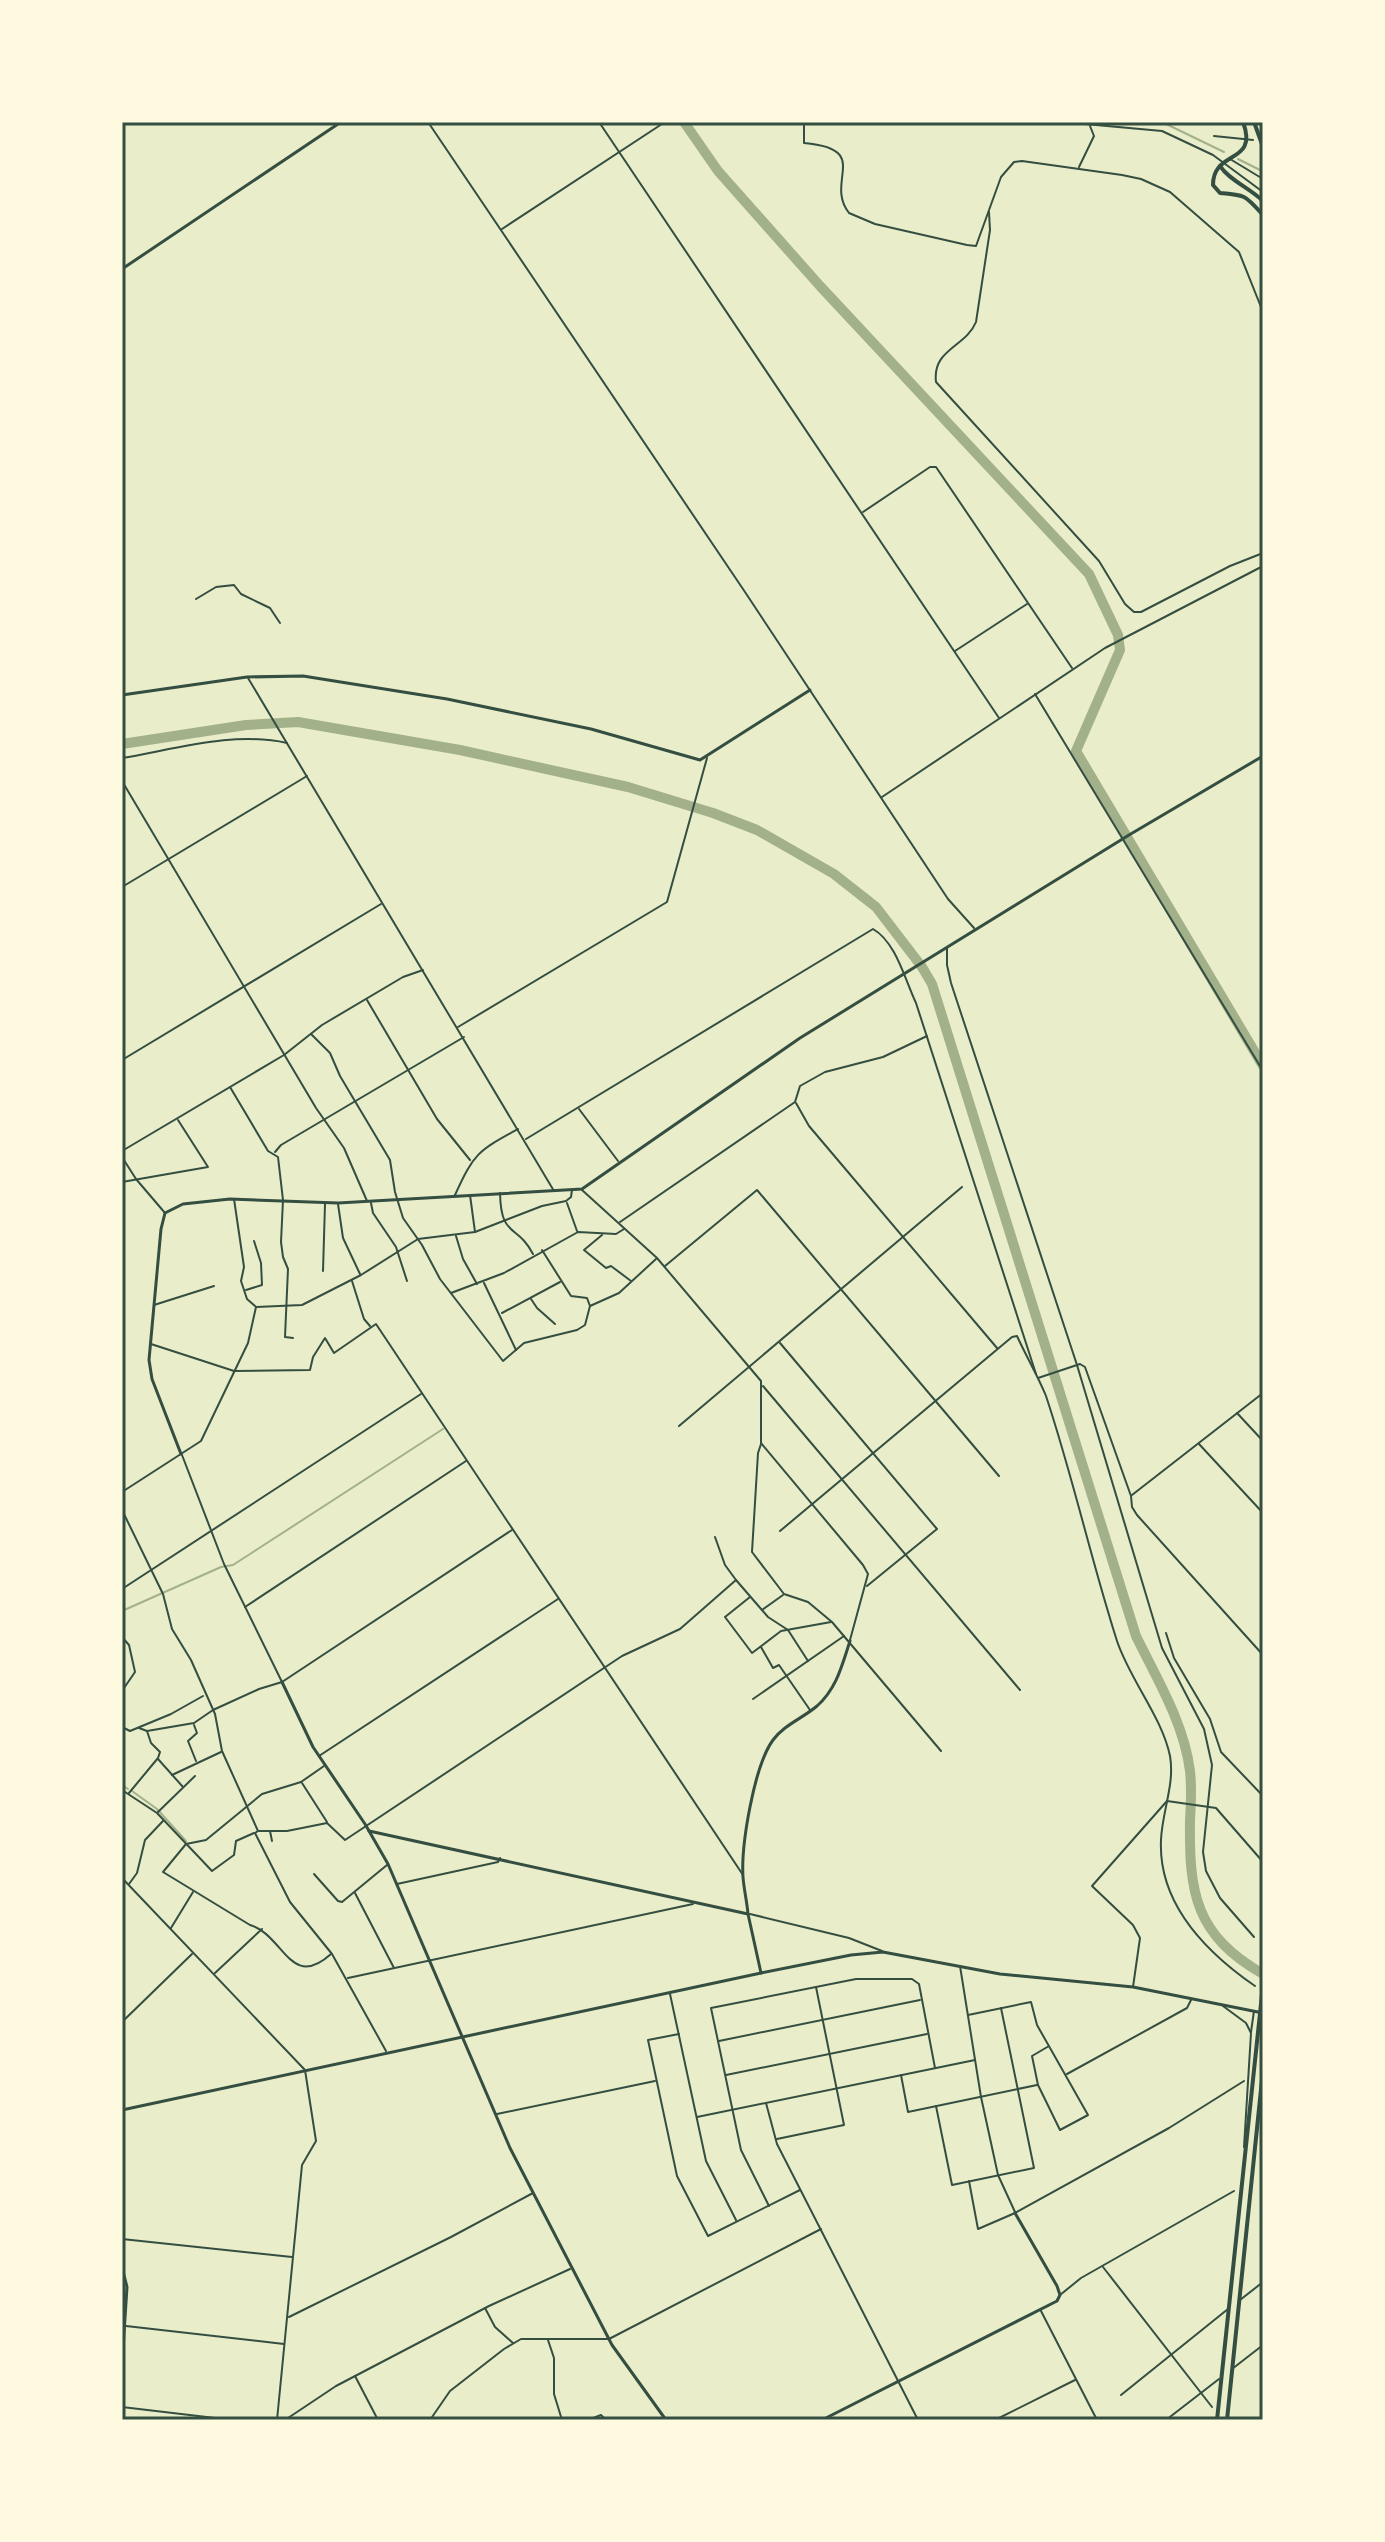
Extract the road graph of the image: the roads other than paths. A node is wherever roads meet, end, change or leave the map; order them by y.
1 (341, 122) edge
2 (428, 122) edge
3 (599, 122) edge
4 (665, 122) edge
5 (804, 122) edge
6 (1063, 122) edge
7 (1243, 122) edge
8 (1254, 122) edge
9 (1089, 124) junction
10 (1214, 136) dead end
11 (1250, 140) junction
12 (1263, 147) edge
13 (620, 154) junction
14 (1229, 159) junction
15 (1221, 164) junction
16 (1079, 168) junction
17 (1263, 179) edge
18 (1263, 192) edge
19 (1262, 199) edge
20 (989, 211) junction
21 (1263, 215) edge
22 (501, 230) junction
23 (122, 269) edge
24 (1263, 312) edge
25 (861, 513) junction
26 (1263, 553) edge
27 (1263, 566) edge
28 (196, 599) dead end
29 (1029, 603) junction
30 (280, 623) dead end
31 (954, 652) junction
32 (1073, 669) junction
33 (247, 677) junction
34 (810, 690) junction
35 (1035, 694) junction
36 (122, 695) edge
37 (999, 718) junction
38 (289, 744) junction
39 (707, 756) junction
40 (1263, 756) edge
41 (122, 758) edge
42 (308, 775) junction
43 (122, 781) edge
44 (882, 797) junction
45 (1126, 837) junction
46 (168, 859) junction
47 (122, 887) edge
48 (384, 902) junction
49 (975, 929) junction
50 (947, 946) junction
51 (424, 970) junction
52 (904, 973) junction
53 (244, 986) junction
54 (366, 999) junction
55 (458, 1027) junction
56 (311, 1034) junction
57 (928, 1036) junction
58 (464, 1037) junction
59 (284, 1055) junction
60 (122, 1060) edge
61 (408, 1070) junction
62 (1263, 1071) edge
63 (230, 1087) junction
64 (355, 1101) junction
65 (795, 1102) junction
66 (578, 1108) junction
67 (177, 1118) junction
68 (323, 1120) junction
69 (519, 1128) junction
70 (526, 1139) junction
71 (122, 1151) edge
72 (274, 1153) junction
73 (122, 1157) edge
74 (470, 1160) junction
75 (619, 1163) junction
76 (136, 1179) junction
77 (122, 1182) edge
78 (962, 1187) dead end
79 (582, 1189) junction
80 (572, 1190) junction
81 (554, 1191) junction
82 (500, 1193) junction
83 (470, 1194) junction
84 (455, 1195) junction
85 (234, 1199) junction
86 (397, 1199) junction
87 (283, 1200) junction
88 (369, 1201) junction
89 (566, 1201) junction
90 (325, 1203) junction
91 (338, 1203) junction
92 (165, 1213) junction
93 (504, 1222) junction
94 (618, 1223) junction
95 (625, 1228) junction
96 (475, 1232) junction
97 (578, 1232) junction
98 (604, 1233) junction
99 (456, 1235) junction
100 (903, 1238) junction
101 (418, 1239) junction
102 (254, 1241) dead end
103 (542, 1250) junction
104 (397, 1251) junction
105 (533, 1255) junction
106 (657, 1258) junction
107 (664, 1267) junction
108 (323, 1271) dead end
109 (361, 1275) junction
110 (352, 1279) junction
111 (407, 1281) dead end
112 (484, 1282) junction
113 (561, 1282) junction
114 (632, 1282) junction
115 (477, 1284) junction
116 (214, 1286) dead end
117 (841, 1290) junction
118 (243, 1291) junction
119 (451, 1294) junction
120 (531, 1299) junction
121 (153, 1305) junction
122 (287, 1305) junction
123 (590, 1306) junction
124 (256, 1307) junction
125 (500, 1314) junction
126 (555, 1324) dead end
127 (372, 1327) junction
128 (293, 1338) dead end
129 (779, 1342) junction
130 (150, 1344) junction
131 (997, 1349) junction
132 (516, 1350) junction
133 (1076, 1366) junction
134 (749, 1367) junction
135 (234, 1371) junction
136 (1038, 1378) junction
137 (761, 1385) junction
138 (422, 1393) junction
139 (1263, 1393) edge
140 (936, 1401) junction
141 (1237, 1413) junction
142 (679, 1426) dead end
143 (1263, 1441) edge
144 (761, 1443) junction
145 (1198, 1443) junction
146 (181, 1454) junction
147 (873, 1454) junction
148 (467, 1461) junction
149 (999, 1476) dead end
150 (842, 1480) junction
151 (122, 1492) edge
152 (1131, 1496) junction
153 (813, 1505) junction
154 (122, 1510) edge
155 (1263, 1513) edge
156 (513, 1530) junction
157 (211, 1531) junction
158 (780, 1531) dead end
159 (715, 1537) dead end
160 (906, 1555) junction
161 (151, 1570) junction
162 (736, 1580) junction
163 (866, 1587) junction
164 (122, 1589) edge
165 (784, 1594) junction
166 (750, 1597) junction
167 (559, 1598) junction
168 (245, 1607) junction
169 (761, 1610) junction
170 (832, 1622) junction
171 (788, 1630) junction
172 (1166, 1633) dead end
173 (844, 1635) junction
174 (122, 1637) edge
175 (850, 1641) junction
176 (761, 1647) junction
177 (1263, 1655) edge
178 (808, 1661) junction
179 (605, 1668) junction
180 (787, 1676) junction
181 (282, 1682) junction
182 (1020, 1690) dead end
183 (122, 1691) edge
184 (204, 1695) junction
185 (753, 1699) dead end
186 (213, 1710) junction
187 (811, 1711) junction
188 (194, 1723) junction
189 (122, 1727) edge
190 (137, 1728) junction
191 (147, 1731) junction
192 (222, 1751) junction
193 (941, 1751) dead end
194 (319, 1756) junction
195 (158, 1758) junction
196 (197, 1762) junction
197 (325, 1765) junction
198 (172, 1775) junction
199 (195, 1776) dead end
200 (301, 1782) junction
201 (184, 1788) junction
202 (122, 1790) edge
203 (128, 1794) junction
204 (1263, 1796) edge
205 (1169, 1801) junction
206 (245, 1806) junction
207 (1207, 1806) junction
208 (159, 1812) junction
209 (164, 1820) junction
210 (327, 1823) junction
211 (365, 1824) junction
212 (269, 1829) junction
213 (369, 1831) junction
214 (256, 1832) junction
215 (272, 1841) dead end
216 (186, 1844) junction
217 (500, 1858) junction
218 (1263, 1862) edge
219 (388, 1864) junction
220 (314, 1874) dead end
221 (743, 1875) junction
222 (122, 1878) edge
223 (396, 1884) junction
224 (129, 1885) junction
225 (193, 1892) junction
226 (355, 1892) junction
227 (699, 1903) junction
228 (748, 1914) junction
229 (171, 1929) junction
230 (262, 1929) junction
231 (1254, 1937) dead end
232 (883, 1952) junction
233 (193, 1953) junction
234 (332, 1954) junction
235 (428, 1960) junction
236 (960, 1966) junction
237 (394, 1968) junction
238 (761, 1973) junction
239 (214, 1974) junction
240 (346, 1978) junction
241 (1263, 1985) edge
242 (1255, 1986) dead end
243 (816, 1987) junction
244 (1133, 1987) junction
245 (670, 1992) junction
246 (1191, 1999) junction
247 (922, 2000) junction
248 (1223, 2006) junction
249 (1001, 2008) junction
250 (1254, 2010) junction
251 (968, 2015) junction
252 (1261, 2015) edge
253 (823, 2020) junction
254 (122, 2022) edge
255 (1251, 2033) junction
256 (679, 2034) junction
257 (929, 2034) junction
258 (462, 2036) junction
259 (718, 2041) junction
260 (1049, 2046) junction
261 (387, 2052) junction
262 (830, 2054) junction
263 (975, 2060) junction
264 (935, 2068) junction
265 (305, 2070) junction
266 (1263, 2070) edge
267 (725, 2075) junction
268 (901, 2075) junction
269 (1066, 2075) junction
270 (657, 2081) junction
271 (1244, 2081) dead end
272 (1038, 2085) junction
273 (837, 2089) junction
274 (1018, 2089) junction
275 (981, 2097) junction
276 (1261, 2101) edge
277 (766, 2103) junction
278 (936, 2106) junction
279 (122, 2110) edge
280 (732, 2110) junction
281 (496, 2114) junction
282 (697, 2117) junction
283 (776, 2139) junction
284 (1244, 2156) junction
285 (998, 2175) junction
286 (969, 2181) junction
287 (801, 2190) junction
288 (1234, 2191) dead end
289 (533, 2193) junction
290 (769, 2206) junction
291 (1015, 2213) junction
292 (737, 2222) junction
293 (821, 2229) junction
294 (122, 2239) edge
295 (294, 2257) junction
296 (1102, 2266) junction
297 (122, 2267) edge
298 (571, 2269) junction
299 (1263, 2282) edge
300 (1060, 2295) junction
301 (1239, 2301) junction
302 (485, 2308) junction
303 (1229, 2308) junction
304 (1041, 2309) junction
305 (288, 2317) junction
306 (126, 2326) junction
307 (548, 2339) junction
308 (609, 2339) junction
309 (285, 2344) junction
310 (514, 2344) junction
311 (1263, 2345) edge
312 (1171, 2355) junction
313 (122, 2365) edge
314 (1232, 2369) junction
315 (355, 2376) junction
316 (1222, 2377) junction
317 (1076, 2379) junction
318 (898, 2381) junction
319 (1201, 2393) junction
320 (1121, 2395) dead end
321 (122, 2407) edge
322 (1212, 2407) dead end
323 (232, 2420) edge
324 (277, 2420) edge
325 (285, 2420) edge
326 (378, 2420) edge
327 (430, 2420) edge
328 (562, 2420) edge
329 (588, 2420) edge
330 (606, 2420) edge
331 (666, 2420) edge
332 (822, 2420) edge
333 (918, 2420) edge
334 (995, 2420) edge
335 (1097, 2420) edge
336 (1166, 2420) edge
337 (1217, 2420) edge
338 (1227, 2420) edge

1 - 23 street
2 - 22 street
3 - 13 street
4 - 13 street
5 - 20 street
6 - 9 street
7 - 11 highway
8 - 12 highway
9 - 15 street
9 - 16 street
10 - 11 street
11 - 14 highway
13 - 22 street
13 - 25 street
14 - 15 highway
14 - 17 street
15 - 18 street
15 - 19 highway
15 - 21 highway
16 - 20 street
16 - 24 street
20 - 26 street
22 - 34 street
25 - 29 street
25 - 31 street
27 - 32 street
28 - 30 street
29 - 31 street
29 - 32 street
31 - 37 street
32 - 35 street
33 - 36 street
33 - 38 street
33 - 39 street
34 - 39 street
34 - 44 street
35 - 37 street
35 - 45 street
37 - 44 street
38 - 41 street
38 - 42 street
39 - 55 street
40 - 45 street
42 - 46 street
42 - 48 street
43 - 46 street
44 - 49 street
45 - 49 street
45 - 62 street
46 - 47 street
46 - 53 street
48 - 51 street
48 - 53 street
49 - 50 street
50 - 52 street
50 - 133 street
51 - 54 street
51 - 55 street
52 - 57 street
52 - 66 street
52 - 75 street
53 - 59 street
53 - 60 street
54 - 56 street
54 - 61 street
55 - 58 street
56 - 59 street
56 - 64 street
57 - 65 street
57 - 136 street
58 - 61 street
58 - 69 street
59 - 63 street
59 - 68 street
61 - 64 street
61 - 74 street
63 - 67 street
63 - 72 street
64 - 68 street
64 - 86 street
65 - 94 street
65 - 100 street
66 - 70 street
66 - 75 street
67 - 71 street
67 - 76 street
68 - 72 street
68 - 88 street
69 - 70 street
69 - 74 street
70 - 81 street
72 - 87 street
73 - 76 street
74 - 84 street
75 - 79 street
76 - 77 street
76 - 92 street
78 - 100 street
79 - 80 street
79 - 94 street
80 - 81 street
80 - 89 street
81 - 82 street
82 - 83 street
82 - 93 street
83 - 84 street
83 - 96 street
84 - 86 street
85 - 87 street
85 - 92 street
85 - 118 street
86 - 88 street
86 - 101 street
87 - 90 street
87 - 122 street
88 - 91 street
88 - 104 street
89 - 93 street
89 - 97 street
90 - 91 street
90 - 108 street
91 - 109 street
92 - 121 street
93 - 96 street
93 - 105 street
94 - 95 street
95 - 98 street
95 - 106 street
96 - 99 street
97 - 98 street
97 - 103 street
98 - 114 street
99 - 101 street
99 - 115 street
100 - 117 street
100 - 131 street
101 - 104 street
101 - 119 street
102 - 118 street
103 - 105 street
103 - 113 street
104 - 109 street
104 - 111 street
105 - 112 street
106 - 107 street
106 - 114 street
107 - 117 street
107 - 134 street
109 - 110 street
110 - 122 street
110 - 127 street
112 - 115 street
112 - 125 street
113 - 120 street
113 - 123 street
114 - 123 street
115 - 119 street
116 - 121 street
117 - 129 street
117 - 140 street
118 - 124 street
119 - 132 street
120 - 125 street
120 - 126 street
121 - 130 street
122 - 124 street
122 - 128 street
123 - 132 street
124 - 135 street
125 - 132 street
127 - 135 street
127 - 138 street
129 - 134 street
129 - 147 street
130 - 135 street
130 - 146 street
131 - 136 street
131 - 140 street
133 - 136 street
133 - 152 street
133 - 207 street
134 - 137 street
134 - 142 street
135 - 146 street
136 - 205 street
137 - 144 street
137 - 150 street
138 - 148 street
138 - 157 street
139 - 141 street
140 - 147 street
140 - 149 street
141 - 143 street
141 - 145 street
144 - 153 street
144 - 165 street
145 - 152 street
145 - 155 street
146 - 151 street
146 - 157 street
147 - 150 street
147 - 160 street
148 - 156 street
148 - 168 street
150 - 153 street
150 - 160 street
152 - 177 street
153 - 158 street
153 - 163 street
154 - 161 street
156 - 167 street
156 - 181 street
157 - 161 street
157 - 168 street
159 - 162 street
160 - 163 street
160 - 182 street
161 - 164 street
161 - 184 street
162 - 166 street
162 - 179 street
163 - 175 street
165 - 169 street
165 - 170 street
166 - 169 street
166 - 176 street
167 - 179 street
167 - 194 street
168 - 181 street
169 - 171 street
170 - 171 street
170 - 173 street
171 - 176 street
171 - 178 street
172 - 204 street
173 - 175 street
173 - 178 street
174 - 183 street
175 - 187 street
175 - 193 street
176 - 180 street
178 - 180 street
179 - 211 street
179 - 221 street
180 - 185 street
180 - 187 street
181 - 186 street
181 - 194 street
184 - 186 street
184 - 190 street
186 - 188 street
186 - 192 street
187 - 221 street
188 - 191 street
188 - 196 street
189 - 190 street
190 - 191 street
191 - 195 street
192 - 196 street
192 - 206 street
194 - 197 street
195 - 198 street
195 - 203 street
196 - 198 street
197 - 200 street
197 - 211 street
198 - 201 street
199 - 201 street
200 - 206 street
200 - 210 street
201 - 208 street
202 - 203 street
203 - 208 street
205 - 207 street
205 - 242 street
205 - 244 street
206 - 214 street
206 - 216 street
207 - 218 street
207 - 231 street
208 - 209 street
209 - 216 street
209 - 224 street
210 - 211 street
210 - 212 street
211 - 213 street
212 - 214 street
212 - 215 street
213 - 217 street
213 - 219 street
214 - 216 street
214 - 234 street
216 - 225 street
217 - 223 street
217 - 227 street
219 - 223 street
219 - 226 street
220 - 226 street
221 - 228 street
222 - 224 street
223 - 235 street
224 - 229 street
225 - 229 street
225 - 230 street
226 - 237 street
227 - 228 street
227 - 235 street
228 - 232 street
228 - 238 street
229 - 233 street
230 - 234 street
230 - 239 street
232 - 236 street
232 - 238 street
233 - 239 street
233 - 254 street
234 - 240 street
235 - 237 street
235 - 258 street
236 - 244 street
236 - 251 street
237 - 240 street
238 - 245 street
239 - 265 street
240 - 261 street
241 - 252 highway
243 - 247 street
243 - 253 street
243 - 259 street
244 - 246 street
245 - 256 street
245 - 258 street
246 - 248 street
246 - 269 street
247 - 253 street
247 - 257 street
248 - 250 street
248 - 255 street
249 - 251 street
249 - 260 street
249 - 274 street
250 - 252 street
250 - 255 street
251 - 263 street
252 - 284 highway
253 - 259 street
253 - 262 street
255 - 284 street
256 - 270 street
256 - 282 street
257 - 262 street
257 - 264 street
258 - 261 street
258 - 281 street
259 - 267 street
260 - 269 street
260 - 272 street
261 - 265 street
262 - 267 street
262 - 273 street
263 - 264 street
263 - 275 street
264 - 268 street
265 - 279 street
265 - 295 street
266 - 276 highway
267 - 280 street
268 - 273 street
268 - 278 street
269 - 272 street
270 - 281 street
270 - 292 street
271 - 291 street
272 - 274 street
273 - 277 street
273 - 283 street
274 - 275 street
274 - 285 street
275 - 278 street
275 - 285 street
276 - 301 highway
277 - 280 street
277 - 283 street
278 - 286 street
280 - 282 street
280 - 290 street
281 - 289 street
282 - 292 street
283 - 287 street
284 - 303 highway
285 - 286 street
285 - 291 street
286 - 291 street
287 - 290 street
287 - 293 street
288 - 296 street
289 - 298 street
289 - 305 street
290 - 292 street
291 - 300 street
293 - 308 street
293 - 318 street
294 - 295 street
295 - 305 street
296 - 300 street
296 - 312 street
297 - 306 street
298 - 302 street
298 - 308 street
299 - 301 street
300 - 304 street
301 - 314 highway
302 - 310 street
302 - 315 street
303 - 312 street
303 - 316 highway
304 - 317 street
304 - 318 street
305 - 309 street
306 - 309 street
306 - 313 street
307 - 308 street
307 - 310 street
307 - 328 street
308 - 331 street
309 - 324 street
310 - 327 street
311 - 314 street
312 - 319 street
312 - 320 street
314 - 338 highway
315 - 325 street
315 - 326 street
316 - 319 street
316 - 337 highway
317 - 334 street
317 - 335 street
318 - 332 street
318 - 333 street
319 - 322 street
319 - 336 street
321 - 323 street
329 - 330 street

